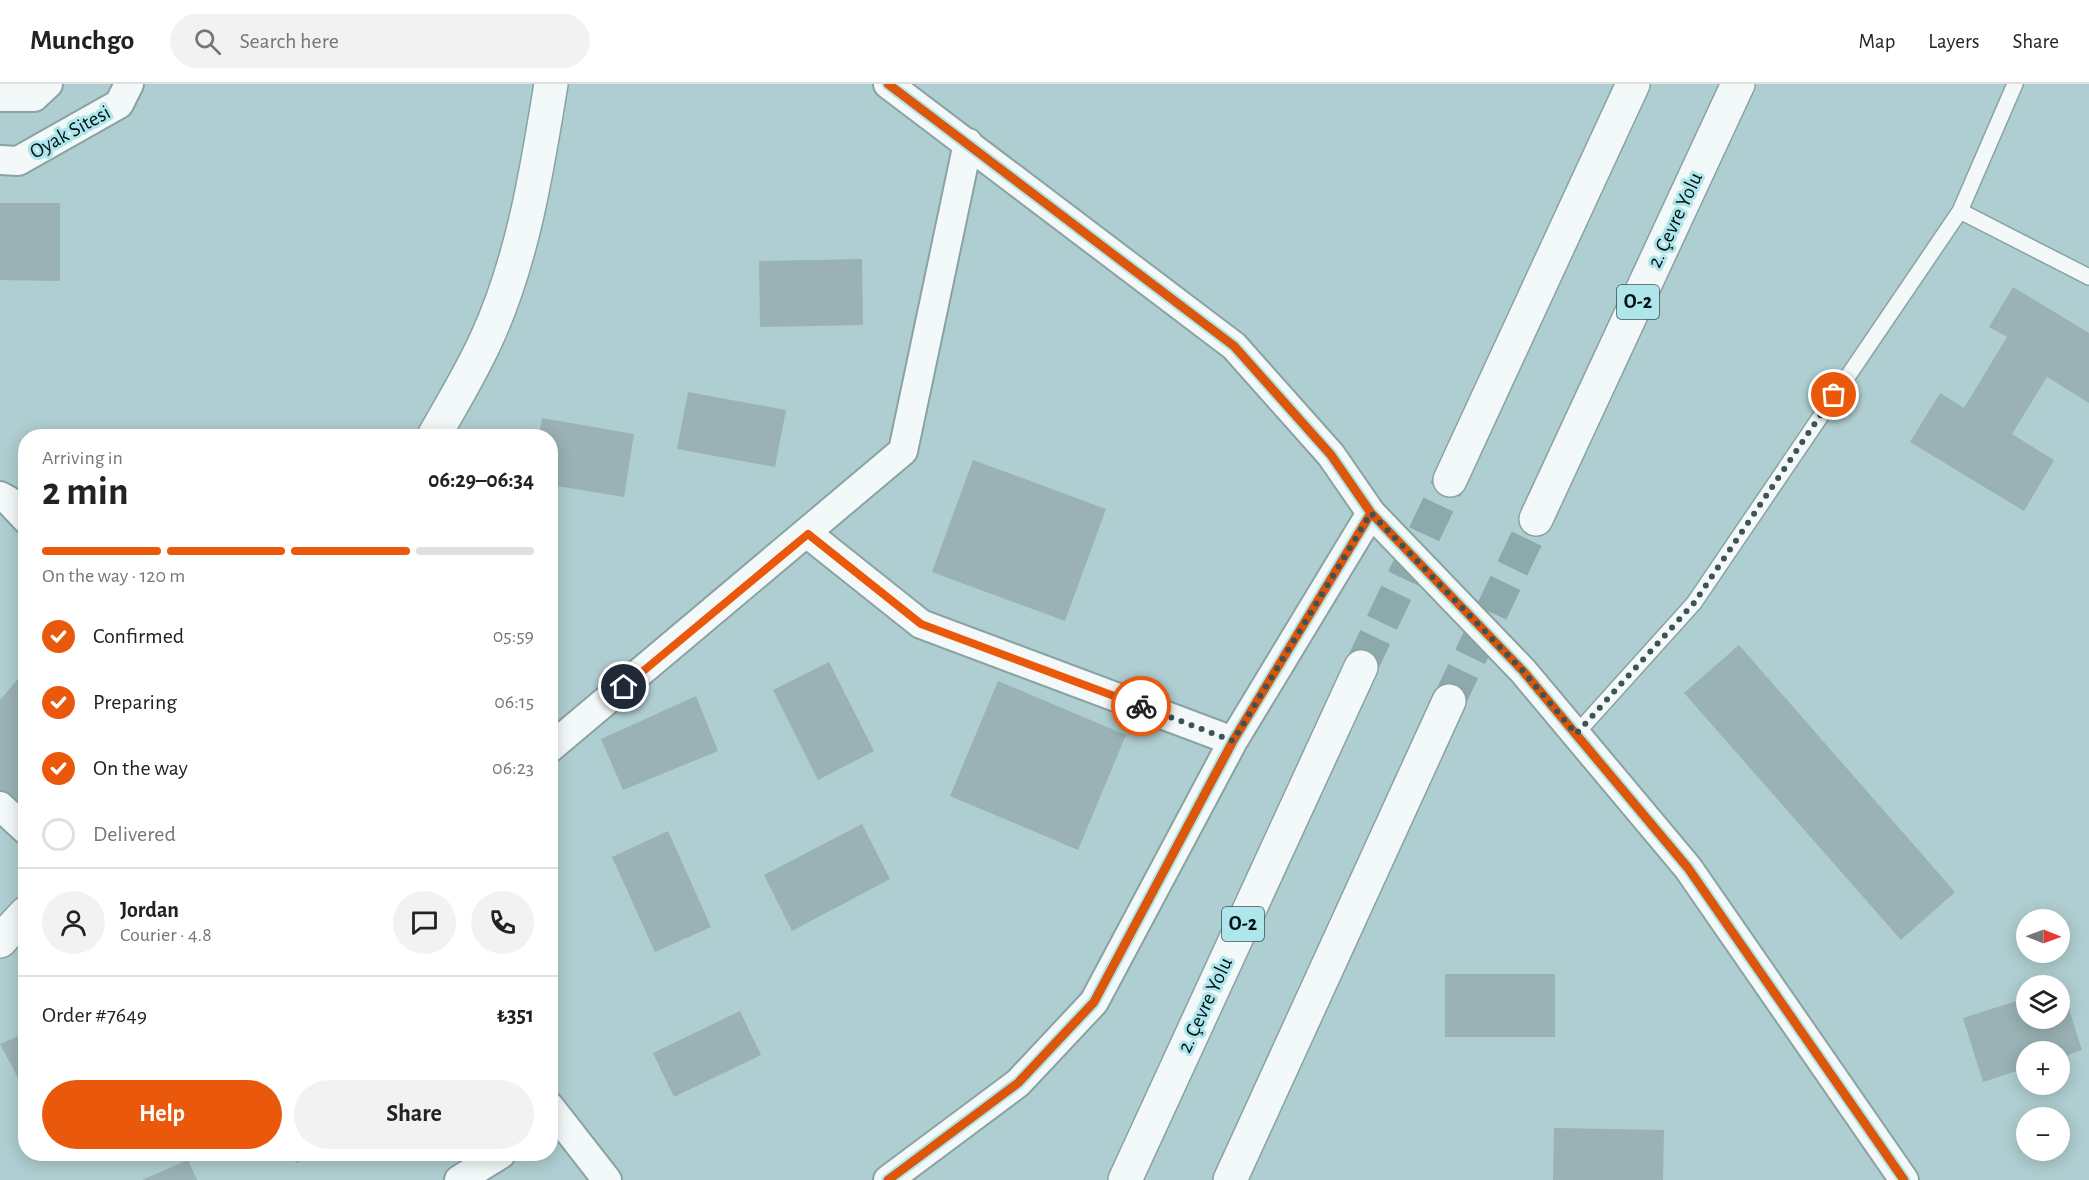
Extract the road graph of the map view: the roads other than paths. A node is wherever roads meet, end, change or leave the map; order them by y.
1 (48, 84) edge
2 (129, 84) edge
3 (551, 84) edge
4 (888, 84) edge
5 (1634, 84) edge
6 (1738, 84) edge
7 (2015, 84) edge
8 (0, 96) edge
9 (968, 143) junction
10 (0, 160) edge
11 (1960, 211) junction
12 (2089, 277) edge
13 (438, 429) edge
14 (1450, 480) tunnel mouth
15 (0, 496) edge
16 (18, 511) edge
17 (1371, 513) junction
18 (1536, 519) tunnel mouth
19 (808, 534) junction
20 (1361, 667) tunnel mouth
21 (1449, 701) tunnel mouth
22 (1576, 734) junction
23 (558, 741) edge
24 (1233, 741) junction
25 (0, 806) edge
26 (18, 823) edge
27 (18, 922) edge
28 (0, 941) edge
29 (558, 1121) edge
30 (490, 1161) edge
31 (459, 1180) edge
32 (607, 1180) edge
33 (888, 1180) edge
34 (1125, 1180) edge
35 (1230, 1180) edge
36 (1904, 1180) edge

1 - 8 street
2 - 10 street, Oyak Sitesi
3 - 13 main road
4 - 9 street
5 - 14 main road
6 - 18 main road, 2. Çevre Yolu / O-2
7 - 11 lane
9 - 17 street
9 - 19 street
11 - 12 lane
11 - 22 lane
15 - 16 street
17 - 22 street
17 - 24 street
19 - 23 street
19 - 24 street
20 - 34 main road, 2. Çevre Yolu / O-2
21 - 35 main road
22 - 36 street
24 - 33 street
25 - 26 street
27 - 28 main road
29 - 32 street
30 - 31 street

